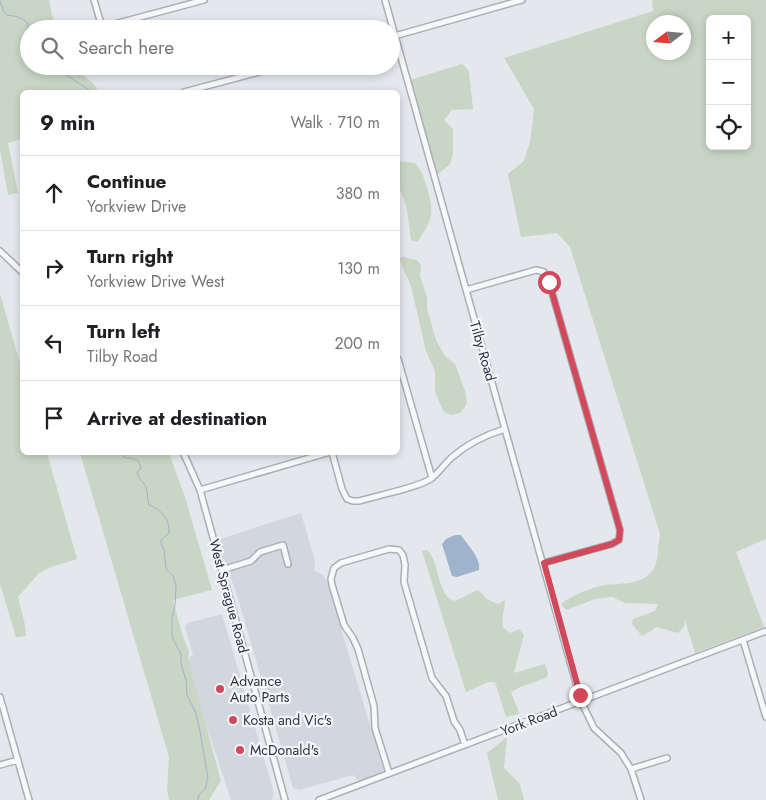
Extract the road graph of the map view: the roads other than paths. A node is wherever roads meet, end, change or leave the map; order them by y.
1 (94, 0) edge
2 (204, 0) edge
3 (385, 0) edge
4 (522, 0) edge
5 (98, 20) edge
6 (129, 20) edge
7 (389, 20) edge
8 (400, 34) edge
9 (400, 60) edge
10 (248, 75) edge
11 (192, 90) edge
12 (0, 251) edge
13 (20, 270) edge
14 (466, 290) junction
15 (400, 366) edge
16 (505, 429) junction
17 (184, 455) edge
18 (321, 455) edge
19 (332, 455) edge
20 (432, 478) junction
21 (200, 490) junction
22 (544, 563) junction
23 (288, 564) dead end
24 (222, 570) junction
25 (766, 631) edge
26 (743, 640) junction
27 (0, 697) edge
28 (581, 701) junction
29 (766, 717) edge
30 (466, 745) junction
31 (668, 758) dead end
32 (18, 760) junction
33 (0, 765) edge
34 (632, 769) junction
35 (389, 774) junction
36 (29, 800) edge
37 (286, 800) edge
38 (319, 800) edge
39 (641, 800) edge

1 - 5 street
2 - 6 street
3 - 7 street, Tilby Road
4 - 8 street
9 - 14 street, Tilby Road
10 - 11 street
12 - 13 street
14 - 16 street, Tilby Road
14 - 22 street
15 - 20 street
16 - 20 street
16 - 22 street, Tilby Road
17 - 21 street, West Sprague Road
18 - 21 street
19 - 20 street
21 - 24 street, West Sprague Road
22 - 28 street, Tilby Road
23 - 24 street
24 - 37 street, West Sprague Road
25 - 26 street, York Road
26 - 28 street, York Road
26 - 29 street
27 - 32 street
28 - 30 street, York Road
28 - 34 street, Tilby Road
30 - 35 street, York Road
30 - 35 street
31 - 34 street
32 - 33 street
32 - 36 street
34 - 39 street
35 - 38 street, York Road

